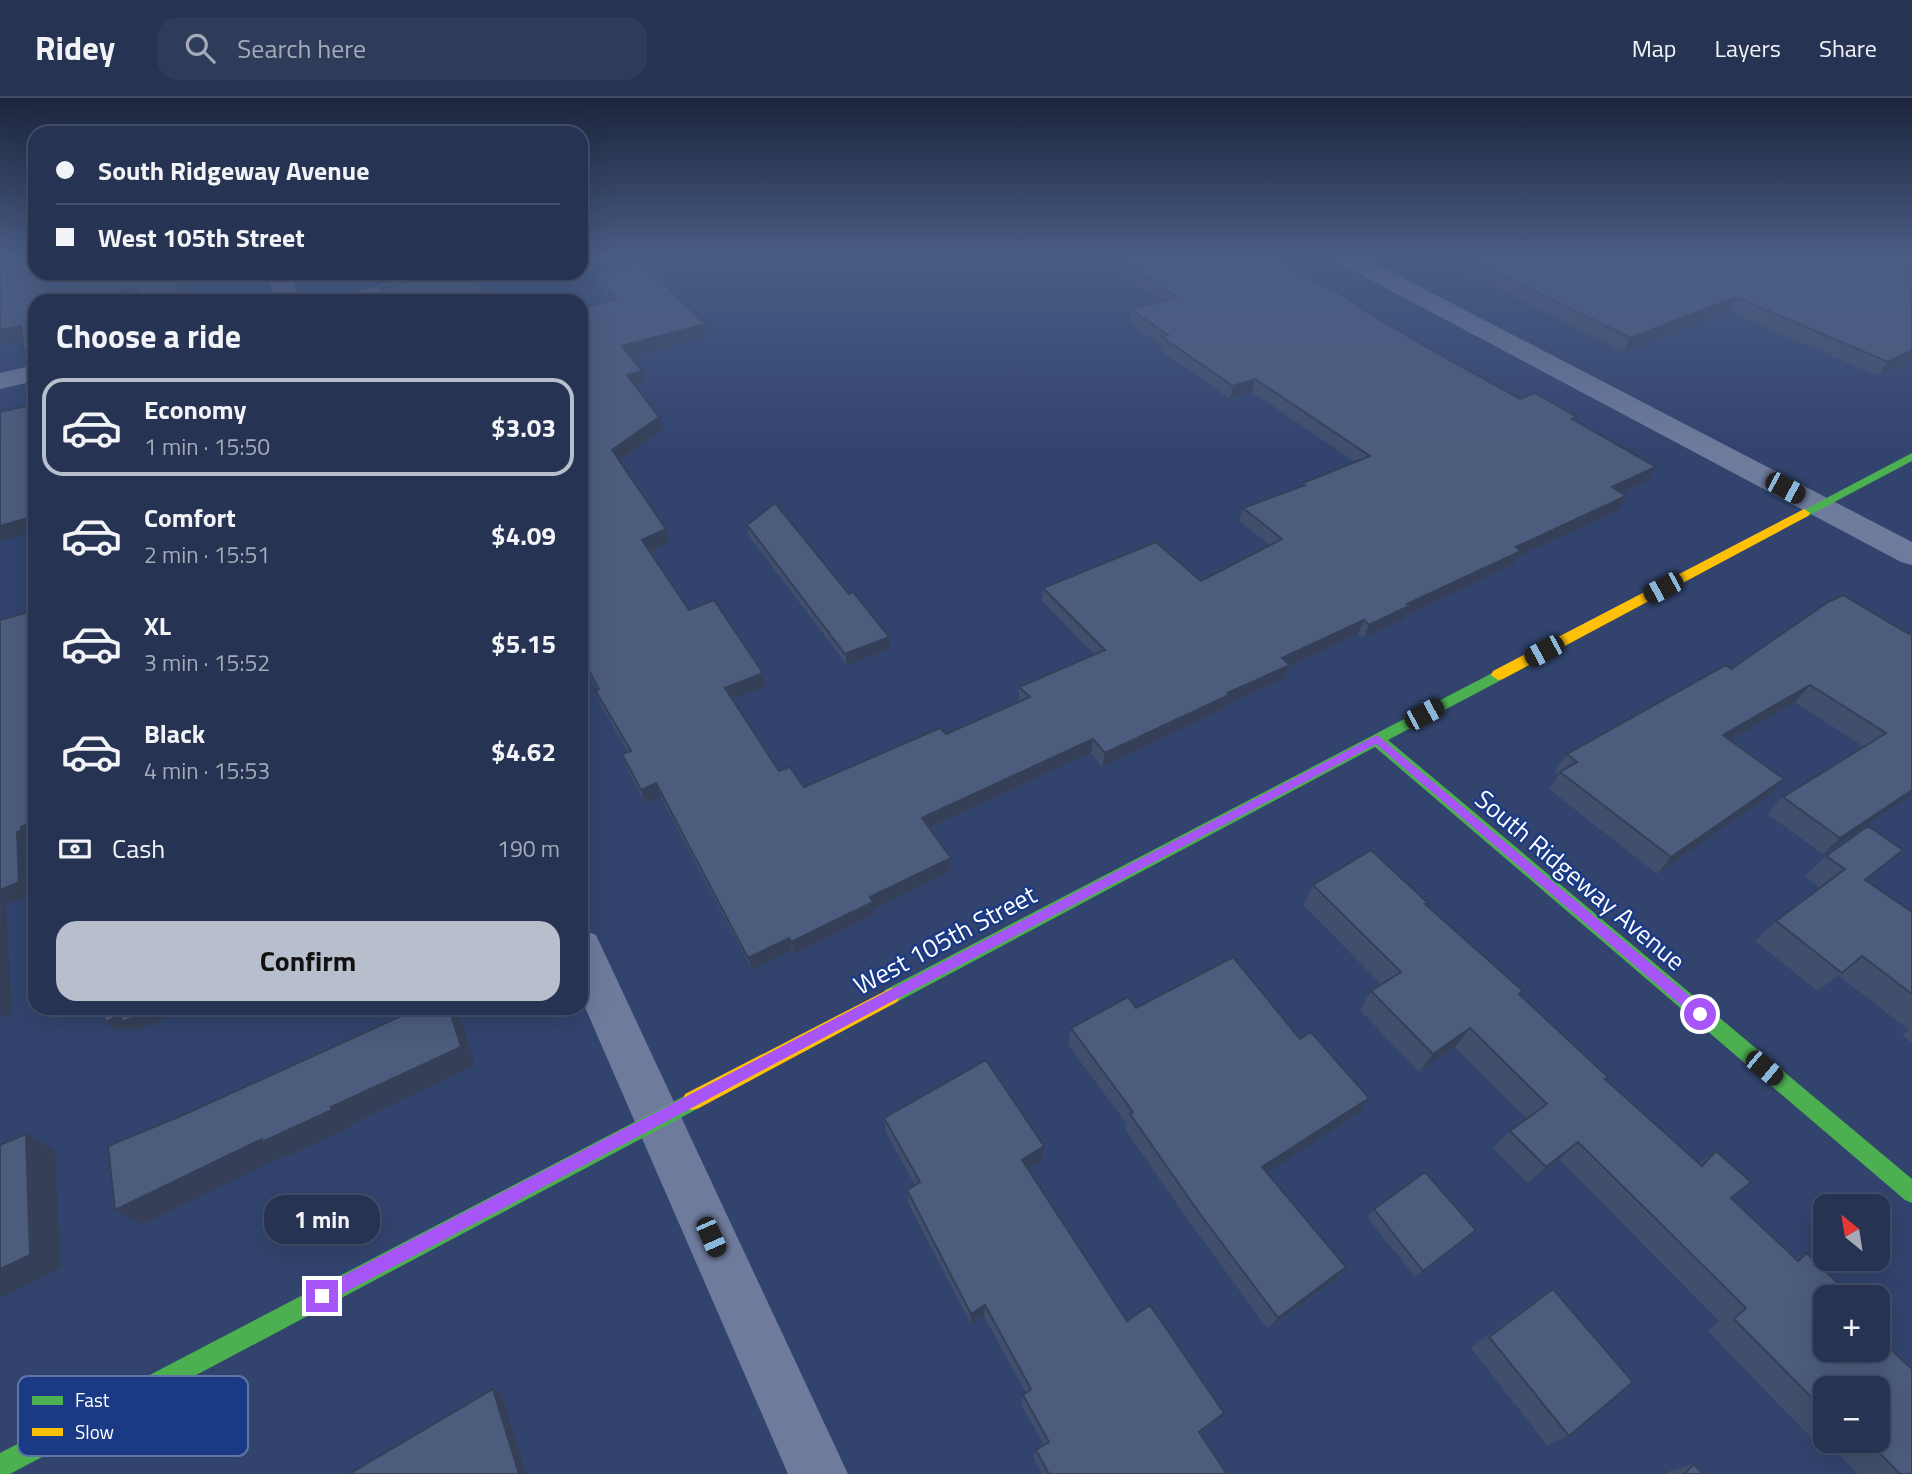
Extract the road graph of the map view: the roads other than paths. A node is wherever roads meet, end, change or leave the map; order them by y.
1 (1465, 320) edge
2 (28, 375) edge
3 (0, 381) edge
4 (1912, 456) edge
5 (1819, 506) junction
6 (1912, 555) edge
7 (1377, 739) junction
8 (588, 963) edge
9 (658, 1118) junction
10 (1912, 1194) edge
11 (170, 1376) edge
12 (19, 1456) edge
13 (0, 1466) edge
14 (818, 1474) edge

1 - 5 street
2 - 3 street
4 - 5 street, West 105th Street
5 - 6 street
5 - 7 street, West 105th Street
7 - 9 street, West 105th Street
7 - 10 street, South Ridgeway Avenue
8 - 9 street
9 - 11 street, West 105th Street
9 - 14 street
12 - 13 street, West 105th Street

